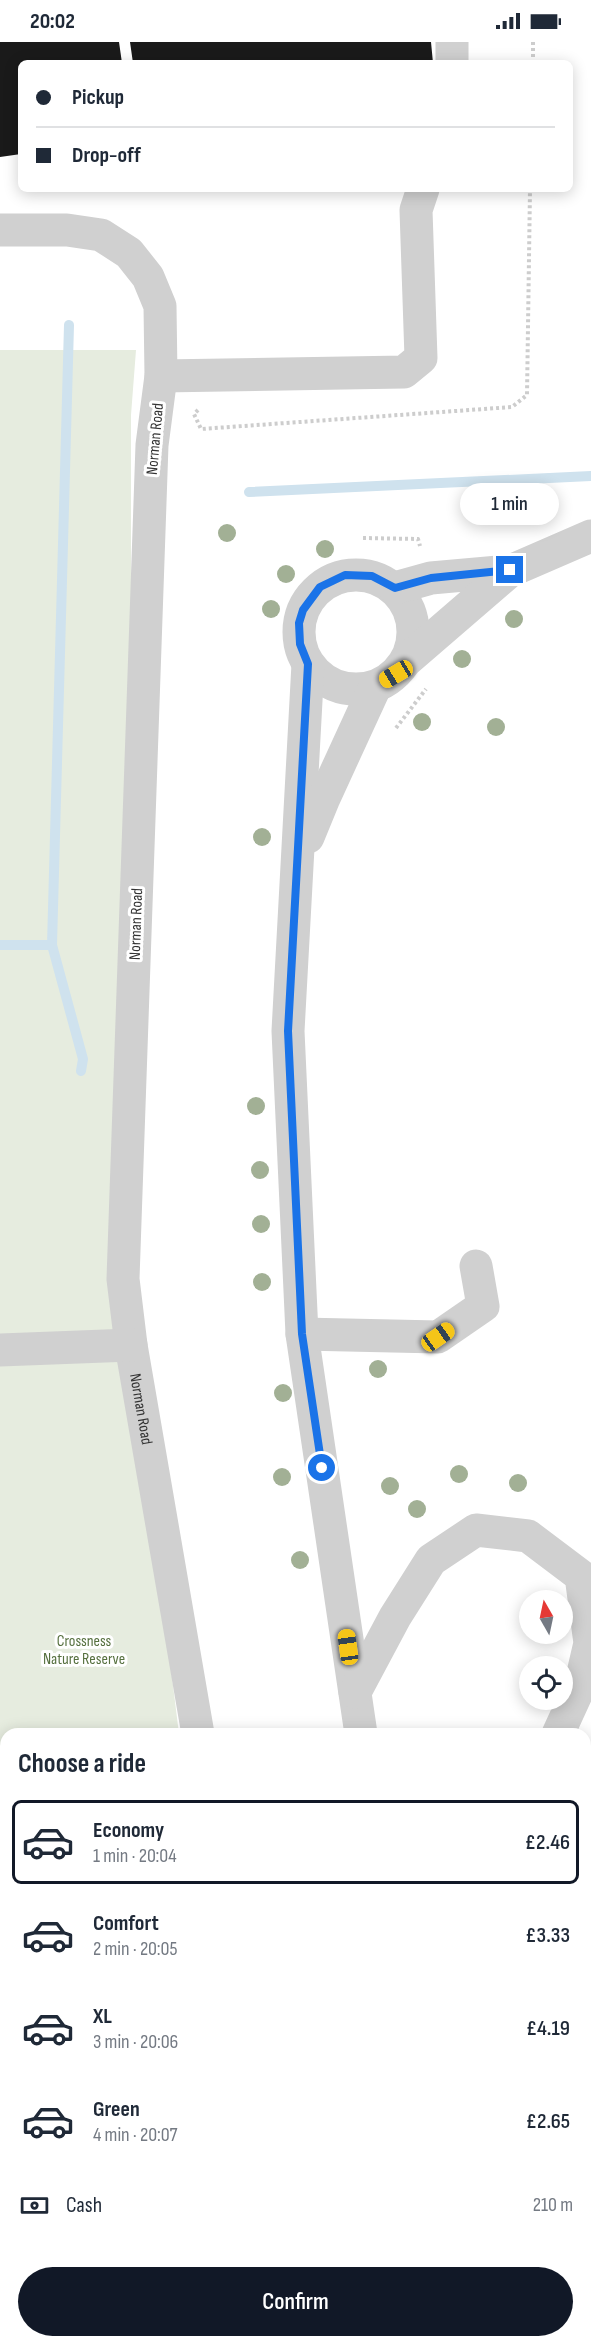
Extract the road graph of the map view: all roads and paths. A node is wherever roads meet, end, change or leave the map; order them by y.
1 (452, 42) edge
2 (533, 42) edge
3 (452, 60) edge
4 (532, 60) edge
5 (422, 192) edge
6 (0, 230) edge
7 (161, 375) junction
8 (591, 536) edge
9 (510, 570) junction
10 (395, 588) junction
11 (408, 659) junction
12 (308, 664) junction
13 (432, 682) dead end
14 (375, 687) junction
15 (395, 730) dead end
16 (298, 861) junction
17 (476, 1266) dead end
18 (302, 1334) junction
19 (131, 1345) junction
20 (0, 1350) edge
21 (355, 1692) junction
22 (197, 1728) edge
23 (360, 1728) edge
24 (561, 1728) edge

1 - 3 street
2 - 4 path
5 - 7 street
6 - 7 street, Norman Road
7 - 19 street, Norman Road
8 - 9 street
9 - 10 street
9 - 11 street
10 - 11 street
10 - 12 street
11 - 14 street
12 - 14 street
12 - 16 street
13 - 15 path
14 - 16 street
16 - 18 street
17 - 18 street
18 - 21 street
19 - 20 street
19 - 22 street, Norman Road
21 - 23 street
21 - 24 street

